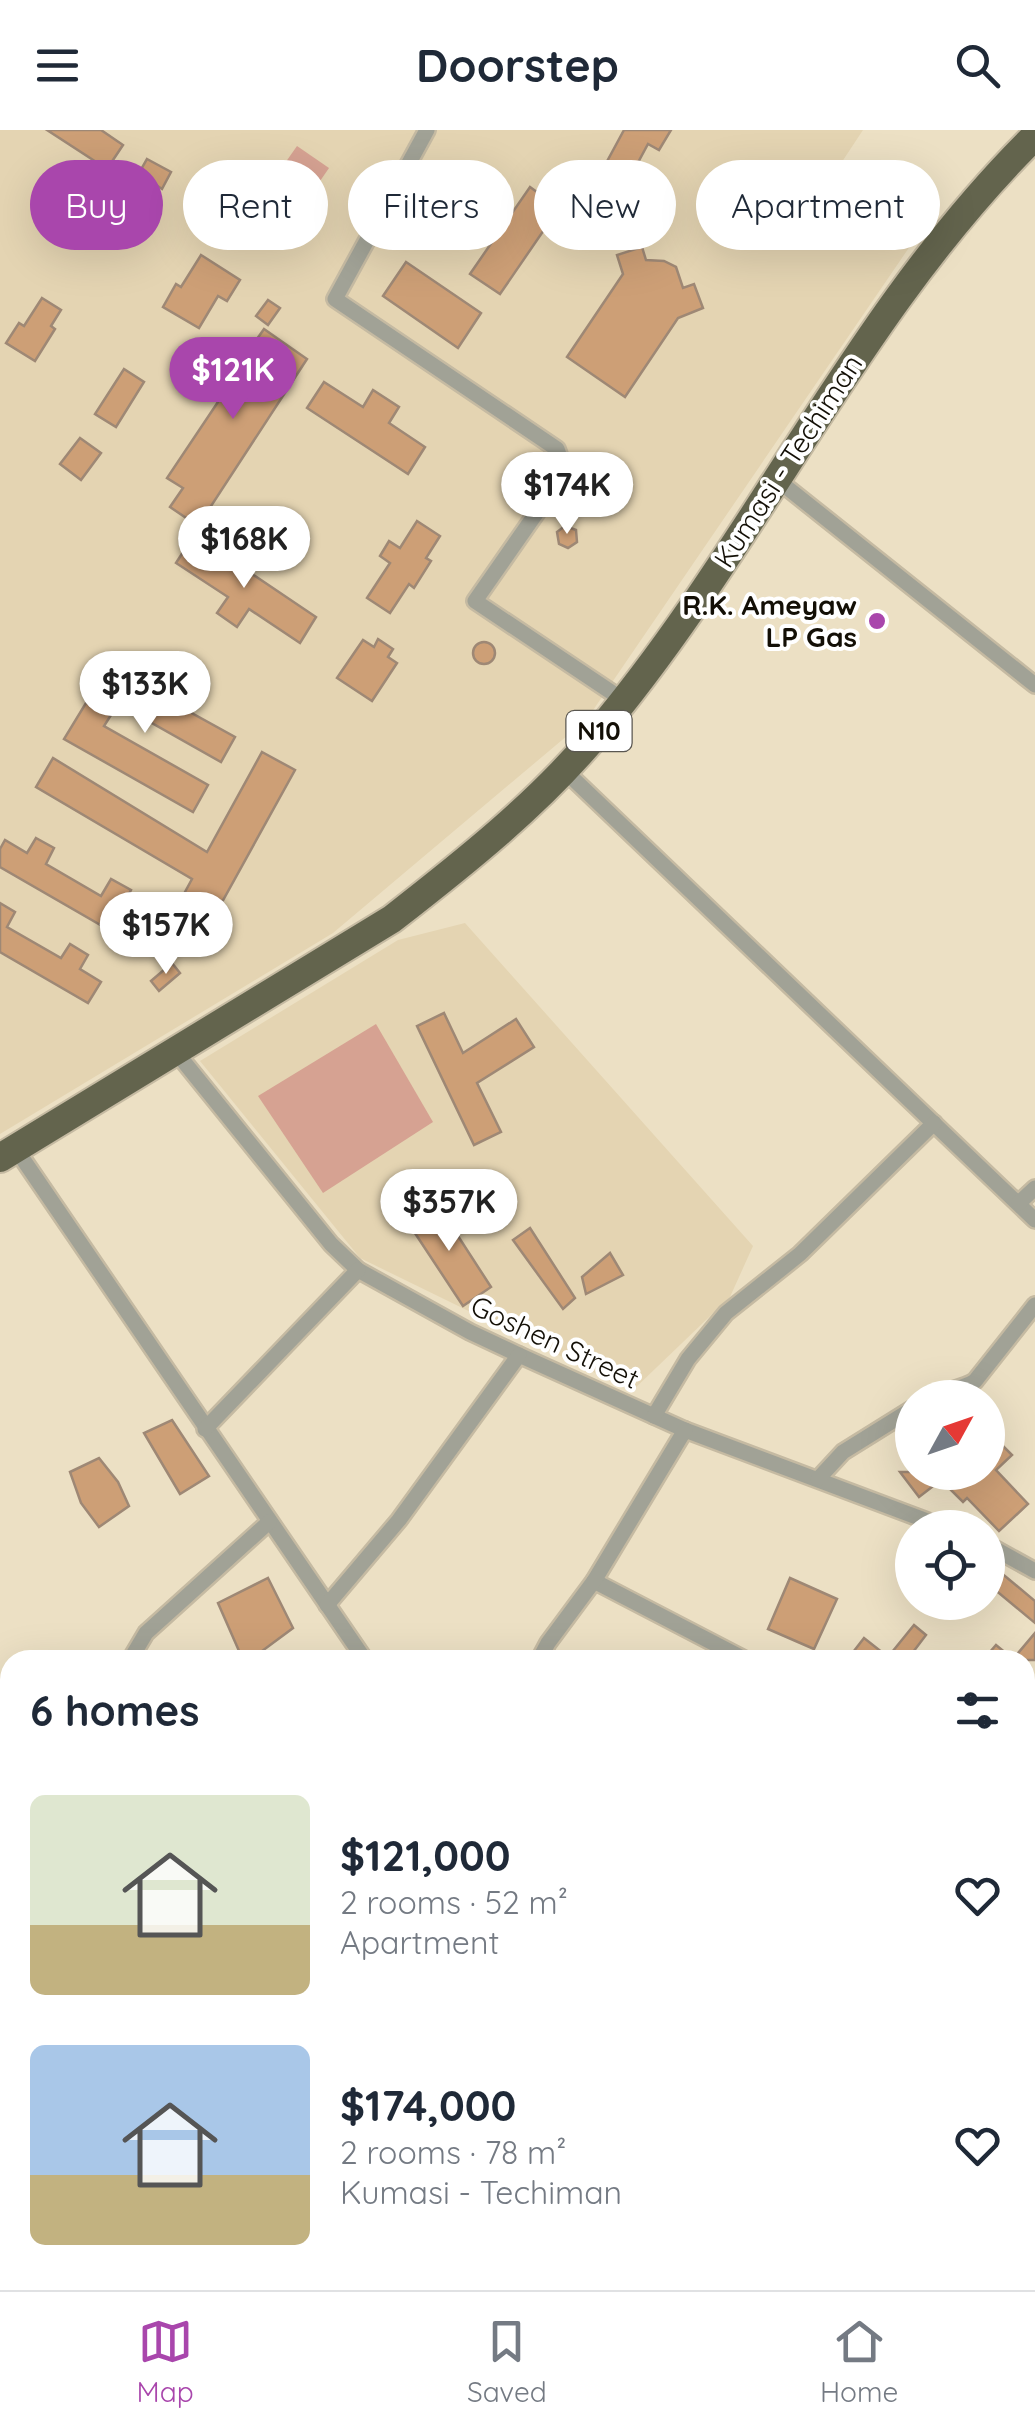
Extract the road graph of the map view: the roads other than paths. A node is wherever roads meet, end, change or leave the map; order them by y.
1 (427, 130) edge
2 (1030, 135) edge
3 (775, 478) junction
4 (1035, 685) edge
5 (623, 700) junction
6 (564, 770) junction
7 (176, 1052) junction
8 (934, 1122) junction
9 (8, 1153) edge
10 (1035, 1188) edge
11 (1019, 1203) junction
12 (1035, 1220) edge
13 (358, 1270) junction
14 (1035, 1306) edge
15 (519, 1355) junction
16 (976, 1380) edge
17 (654, 1416) junction
18 (895, 1419) edge
19 (205, 1429) junction
20 (686, 1430) junction
21 (818, 1478) junction
22 (900, 1510) edge
23 (269, 1522) junction
24 (1005, 1554) edge
25 (1035, 1571) edge
26 (594, 1581) junction
27 (327, 1605) junction
28 (136, 1650) edge
29 (358, 1650) edge
30 (545, 1650) edge
31 (727, 1650) edge

1 - 5 street
2 - 3 highway, Kumasi - Techiman / N10
3 - 4 street
3 - 5 highway, Kumasi - Techiman / N10
5 - 6 highway, Kumasi - Techiman / N10
6 - 7 highway, Kumasi - Techiman / N10
6 - 8 street
7 - 9 highway, Kumasi - Techiman / N10
7 - 13 street, Goshen Street
8 - 11 street
8 - 17 street
9 - 19 street
10 - 11 street
11 - 12 street
13 - 15 street, Goshen Street
13 - 19 street
14 - 16 street
15 - 17 street, Goshen Street
15 - 27 street
17 - 20 street, Goshen Street
18 - 21 street
19 - 23 street
20 - 21 street, Goshen Street
20 - 26 street
21 - 22 street, Goshen Street
23 - 27 street
23 - 28 street
24 - 25 street
26 - 30 street
26 - 31 street
27 - 29 street

